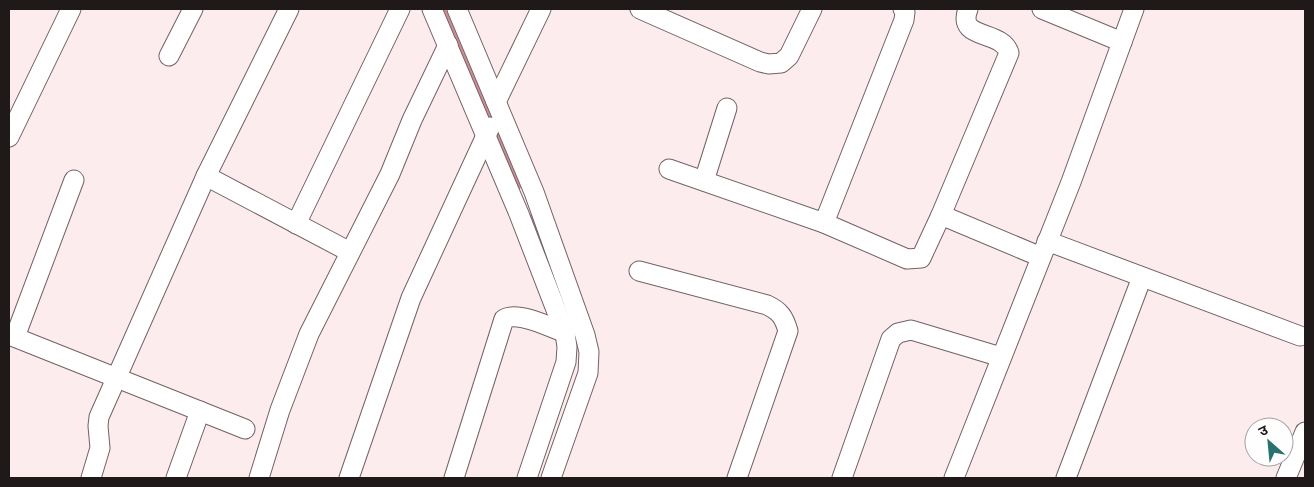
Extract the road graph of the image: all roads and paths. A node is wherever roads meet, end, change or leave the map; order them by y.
1 (71, 9) edge
2 (193, 9) edge
3 (289, 9) edge
4 (400, 9) edge
5 (432, 9) edge
6 (457, 9) edge
7 (541, 9) edge
8 (640, 9) edge
9 (812, 9) edge
10 (903, 9) edge
11 (968, 9) edge
12 (1042, 9) edge
13 (1134, 9) edge
14 (1122, 42) junction
15 (448, 45) junction
16 (169, 56) dead end
17 (727, 108) dead end
18 (493, 119) junction
19 (9, 137) edge
20 (669, 170) dead end
21 (206, 176) junction
22 (74, 180) dead end
23 (704, 181) junction
24 (940, 215) junction
25 (824, 223) junction
26 (296, 224) junction
27 (1044, 249) junction
28 (350, 252) junction
29 (639, 271) dead end
30 (1142, 277) junction
31 (565, 332) junction
32 (12, 336) edge
33 (1300, 336) dead end
34 (1001, 357) junction
35 (117, 378) junction
36 (200, 411) junction
37 (245, 429) dead end
38 (1305, 432) edge
39 (91, 478) edge
40 (176, 478) edge
41 (259, 478) edge
42 (349, 478) edge
43 (454, 478) edge
44 (528, 478) edge
45 (551, 478) edge
46 (737, 478) edge
47 (842, 478) edge
48 (954, 478) edge
49 (1066, 478) edge
50 (1286, 478) edge

1 - 19 street
2 - 16 street
3 - 21 street
4 - 26 street
5 - 15 street
6 - 18 street
7 - 18 street
8 - 9 street
10 - 25 street
11 - 24 street
12 - 14 street
13 - 14 street
14 - 27 street
15 - 18 street
15 - 28 street
17 - 23 street
18 - 31 street
18 - 42 street
18 - 45 street
20 - 23 street
21 - 26 street
21 - 35 street
22 - 32 street
23 - 25 street
24 - 25 street
24 - 27 street
26 - 28 street
27 - 30 street
27 - 34 street
28 - 41 street
29 - 46 street
30 - 33 street
30 - 49 street
31 - 43 street
31 - 44 street
32 - 35 street
34 - 47 street
34 - 48 street
35 - 36 street
35 - 39 street
36 - 37 street
36 - 40 street
38 - 50 street

